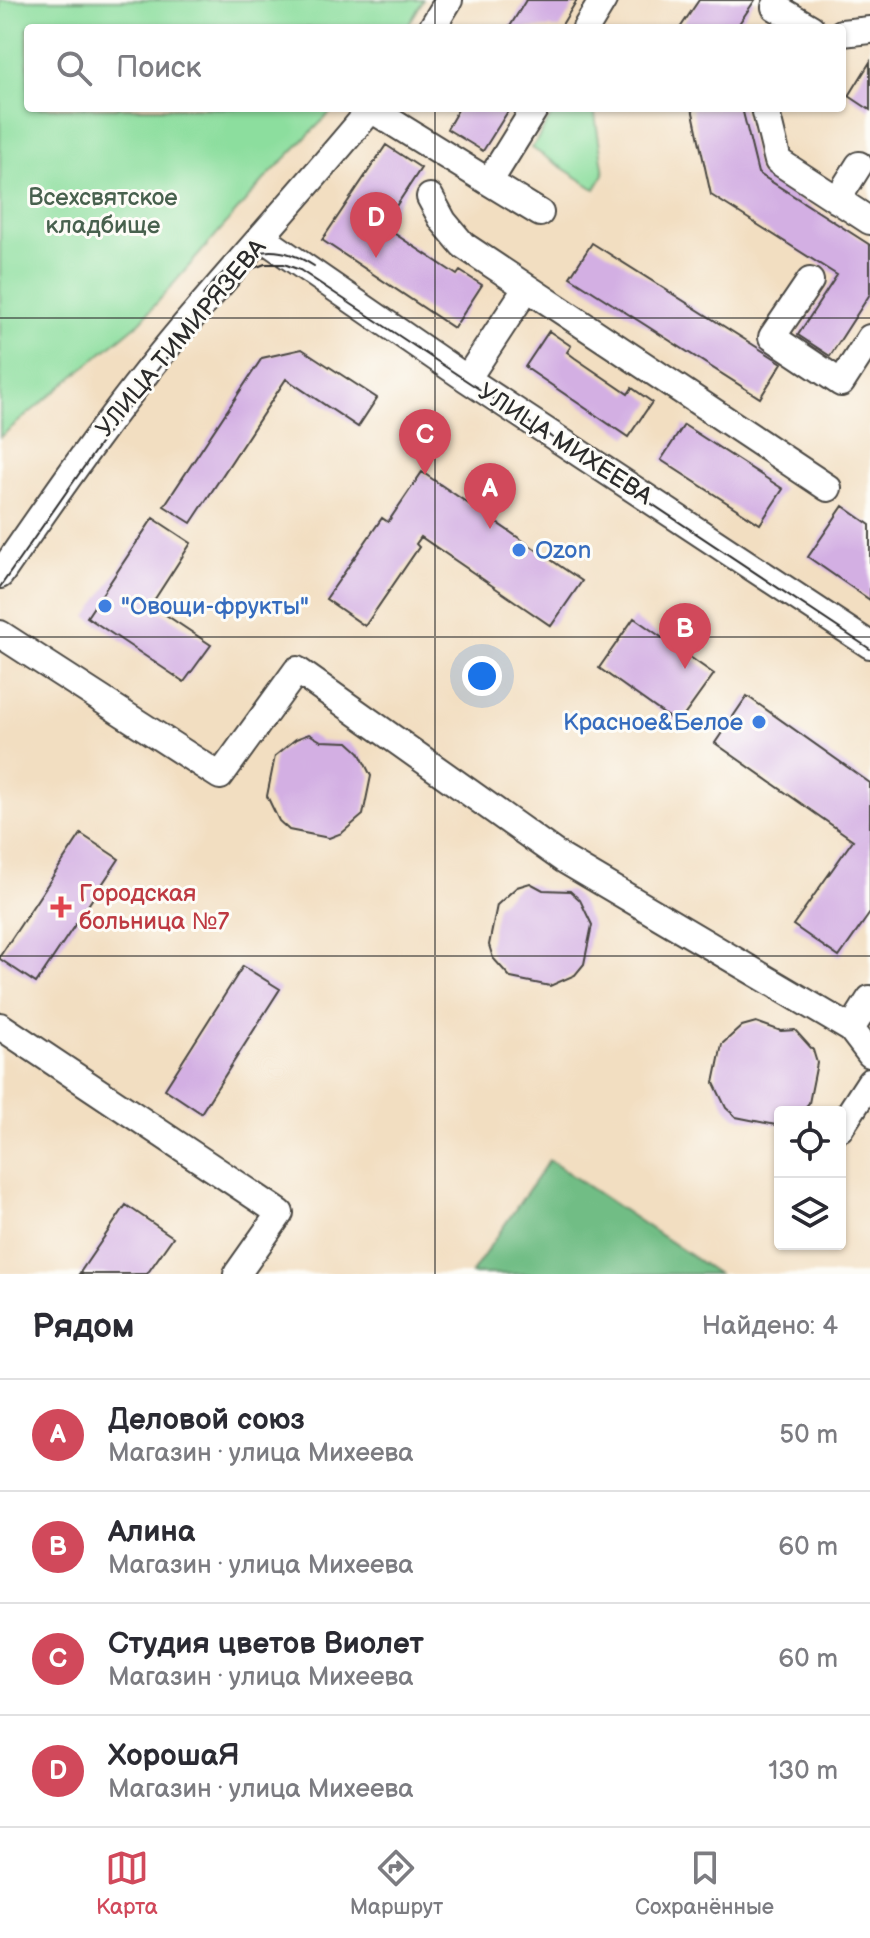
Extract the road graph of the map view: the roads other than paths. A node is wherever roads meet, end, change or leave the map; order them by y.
1 (449, 0) edge
2 (603, 0) edge
3 (772, 12) edge
4 (434, 24) edge
5 (588, 24) edge
6 (801, 24) edge
7 (870, 30) edge
8 (846, 33) edge
9 (368, 112) edge
10 (377, 112) edge
11 (533, 112) edge
12 (766, 112) edge
13 (859, 165) dead end
14 (489, 182) junction
15 (430, 197) dead end
16 (837, 200) junction
17 (540, 213) dead end
18 (870, 221) edge
19 (264, 239) junction
20 (810, 281) dead end
21 (526, 289) junction
22 (870, 338) edge
23 (467, 379) junction
24 (828, 488) dead end
25 (0, 575) edge
26 (0, 634) edge
27 (870, 645) edge
28 (870, 999) edge
29 (0, 1026) edge
30 (851, 1029) junction
31 (870, 1054) edge
32 (870, 1082) edge
33 (846, 1119) edge
34 (237, 1274) edge

1 - 4 street
2 - 5 street
3 - 6 street
7 - 8 street
9 - 19 street, УЛИЦА ТИМИРЯЗЕВА
10 - 14 street
11 - 14 street
12 - 16 street
13 - 16 street
14 - 17 street
15 - 21 street
16 - 18 street
19 - 23 street, УЛИЦА МИХЕЕВА
19 - 25 street, УЛИЦА ТИМИРЯЗЕВА
20 - 22 street
21 - 23 street
21 - 24 street
23 - 27 street, УЛИЦА МИХЕЕВА
26 - 30 street
28 - 30 street
29 - 34 street
30 - 31 street
32 - 33 street

